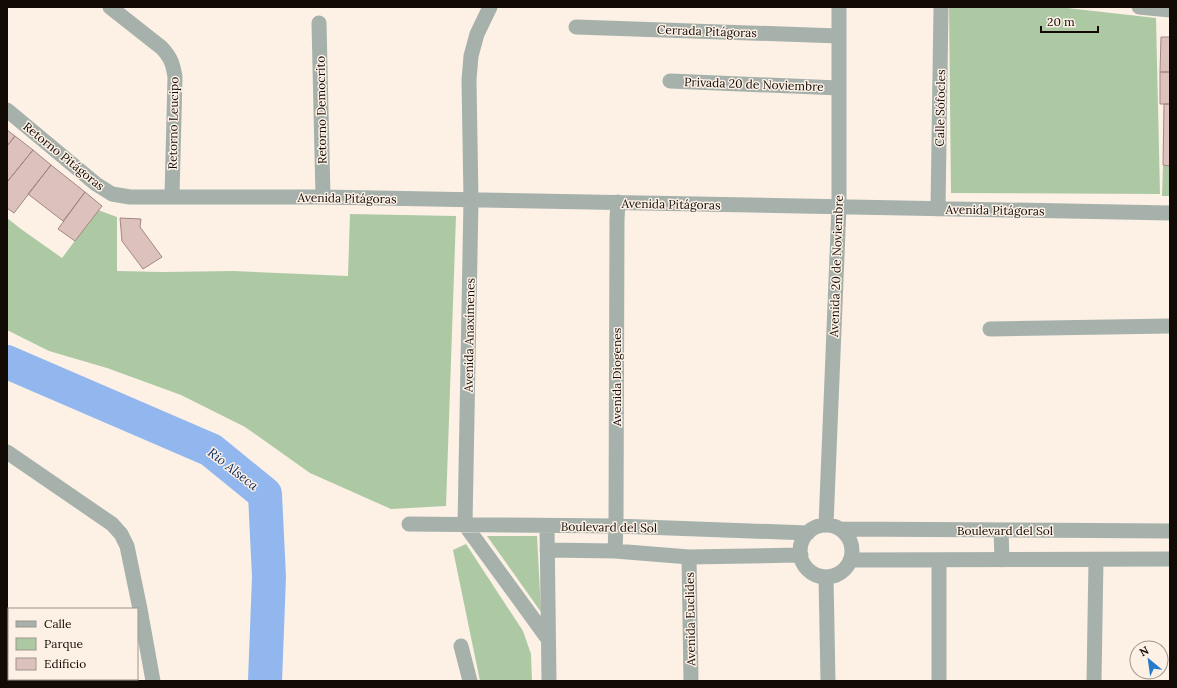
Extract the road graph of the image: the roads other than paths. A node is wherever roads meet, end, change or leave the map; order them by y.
1 (110, 7) edge
2 (490, 7) edge
3 (839, 7) edge
4 (941, 7) edge
5 (1139, 7) edge
6 (1170, 10) edge
7 (319, 23) dead end
8 (576, 27) dead end
9 (839, 36) junction
10 (670, 81) dead end
11 (839, 88) junction
12 (7, 110) edge
13 (172, 196) junction
14 (323, 197) junction
15 (471, 200) junction
16 (618, 202) junction
17 (839, 207) junction
18 (938, 209) junction
19 (1170, 213) edge
20 (1170, 326) edge
21 (990, 329) dead end
22 (7, 452) edge
23 (409, 524) dead end
24 (465, 525) junction
25 (547, 526) junction
26 (616, 526) junction
27 (833, 527) junction
28 (1001, 530) junction
29 (1170, 531) edge
30 (808, 532) junction
31 (547, 550) junction
32 (615, 551) junction
33 (801, 555) junction
34 (689, 557) junction
35 (1170, 559) edge
36 (850, 560) junction
37 (939, 560) junction
38 (1002, 560) junction
39 (1096, 560) junction
40 (826, 576) junction
41 (139, 609) edge
42 (548, 639) junction
43 (461, 646) dead end
44 (153, 681) edge
45 (470, 681) edge
46 (549, 681) edge
47 (690, 681) edge
48 (828, 681) edge
49 (939, 681) edge
50 (1094, 681) edge

1 - 13 street, Retorno Leucipo
2 - 15 street, Avenida Anaxímenes
3 - 9 street, Avenida 20 de Noviembre
4 - 18 street, Calle Sófocles
5 - 6 street
7 - 14 street, Retorno Democrito
8 - 9 street, Cerrada Pitágoras
9 - 11 street, Avenida 20 de Noviembre
10 - 11 street, Privada 20 de Noviembre
11 - 17 street, Avenida 20 de Noviembre
12 - 13 street, Retorno Pitágoras
13 - 14 street, Avenida Pitágoras
14 - 15 street, Avenida Pitágoras
15 - 16 street, Avenida Pitágoras
15 - 24 street, Avenida Anaxímenes
16 - 17 street, Avenida Pitágoras
16 - 26 street, Avenida Diogenes
17 - 18 street, Avenida Pitágoras
17 - 27 street, Avenida 20 de Noviembre
18 - 19 street, Avenida Pitágoras
20 - 21 street
22 - 41 street
23 - 24 street, Boulevard del Sol
24 - 25 street, Boulevard del Sol
24 - 42 street
25 - 26 street, Boulevard del Sol
25 - 31 street
26 - 30 street, Boulevard del Sol
26 - 32 street, Avenida Diogenes
27 - 28 street, Boulevard del Sol
27 - 30 street
27 - 36 street
28 - 29 street, Boulevard del Sol
28 - 38 street
30 - 33 street
31 - 32 street, Boulevard del Sol
31 - 42 street
32 - 34 street, Boulevard del Sol
33 - 34 street, Boulevard del Sol
33 - 40 street
34 - 47 street, Avenida Euclides
35 - 39 street
36 - 37 street
36 - 40 street
37 - 38 street
37 - 49 street
38 - 39 street
39 - 50 street
40 - 48 street
41 - 44 street
42 - 46 street
43 - 45 street

